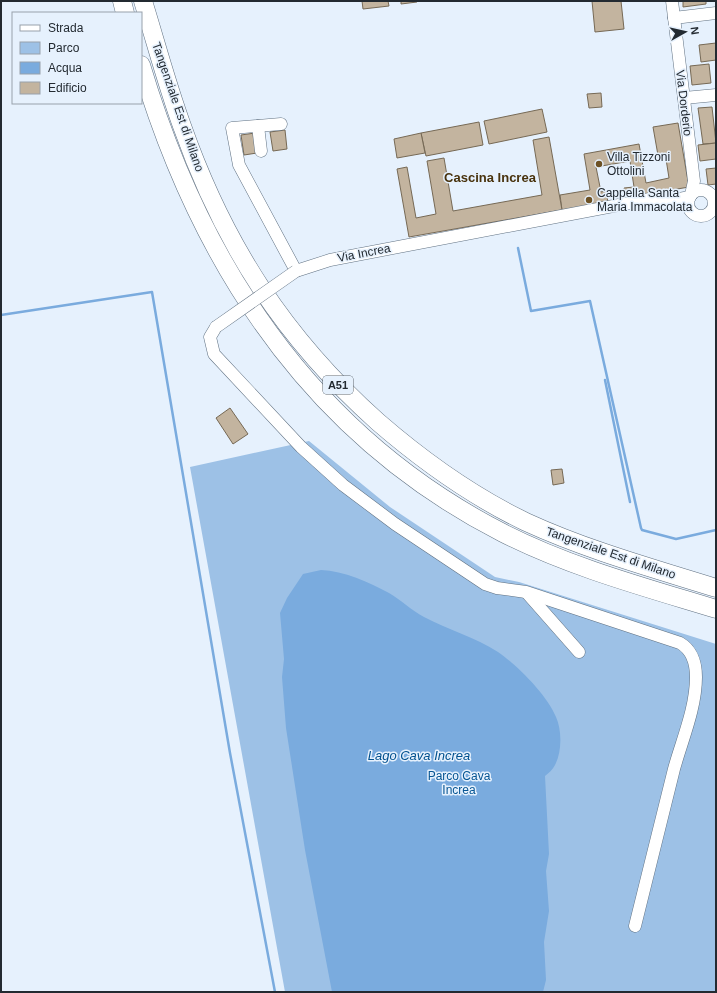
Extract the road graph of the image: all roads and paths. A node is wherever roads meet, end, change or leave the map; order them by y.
1 (122, 1) edge
2 (143, 1) edge
3 (672, 1) edge
4 (125, 12) edge
5 (716, 13) edge
6 (674, 18) junction
7 (142, 68) edge
8 (716, 95) edge
9 (684, 98) junction
10 (281, 124) dead end
11 (258, 126) junction
12 (261, 151) dead end
13 (702, 197) edge
14 (296, 271) junction
15 (716, 588) edge
16 (526, 592) junction
17 (716, 609) edge
18 (579, 652) dead end
19 (636, 926) dead end

1 - 4 highway
2 - 15 highway, Tangenziale Est di Milano / A51
3 - 6 street, Via Dorderio
5 - 6 street
6 - 9 street, Via Dorderio
7 - 17 highway, Tangenziale Est di Milano / A51
8 - 9 street
9 - 13 street, Via Dorderio
10 - 11 street
11 - 12 street
11 - 14 street
13 - 13 street
13 - 14 street, Via Increa
14 - 16 street, Via Increa, bridge
16 - 18 street
16 - 19 street, Via Increa

